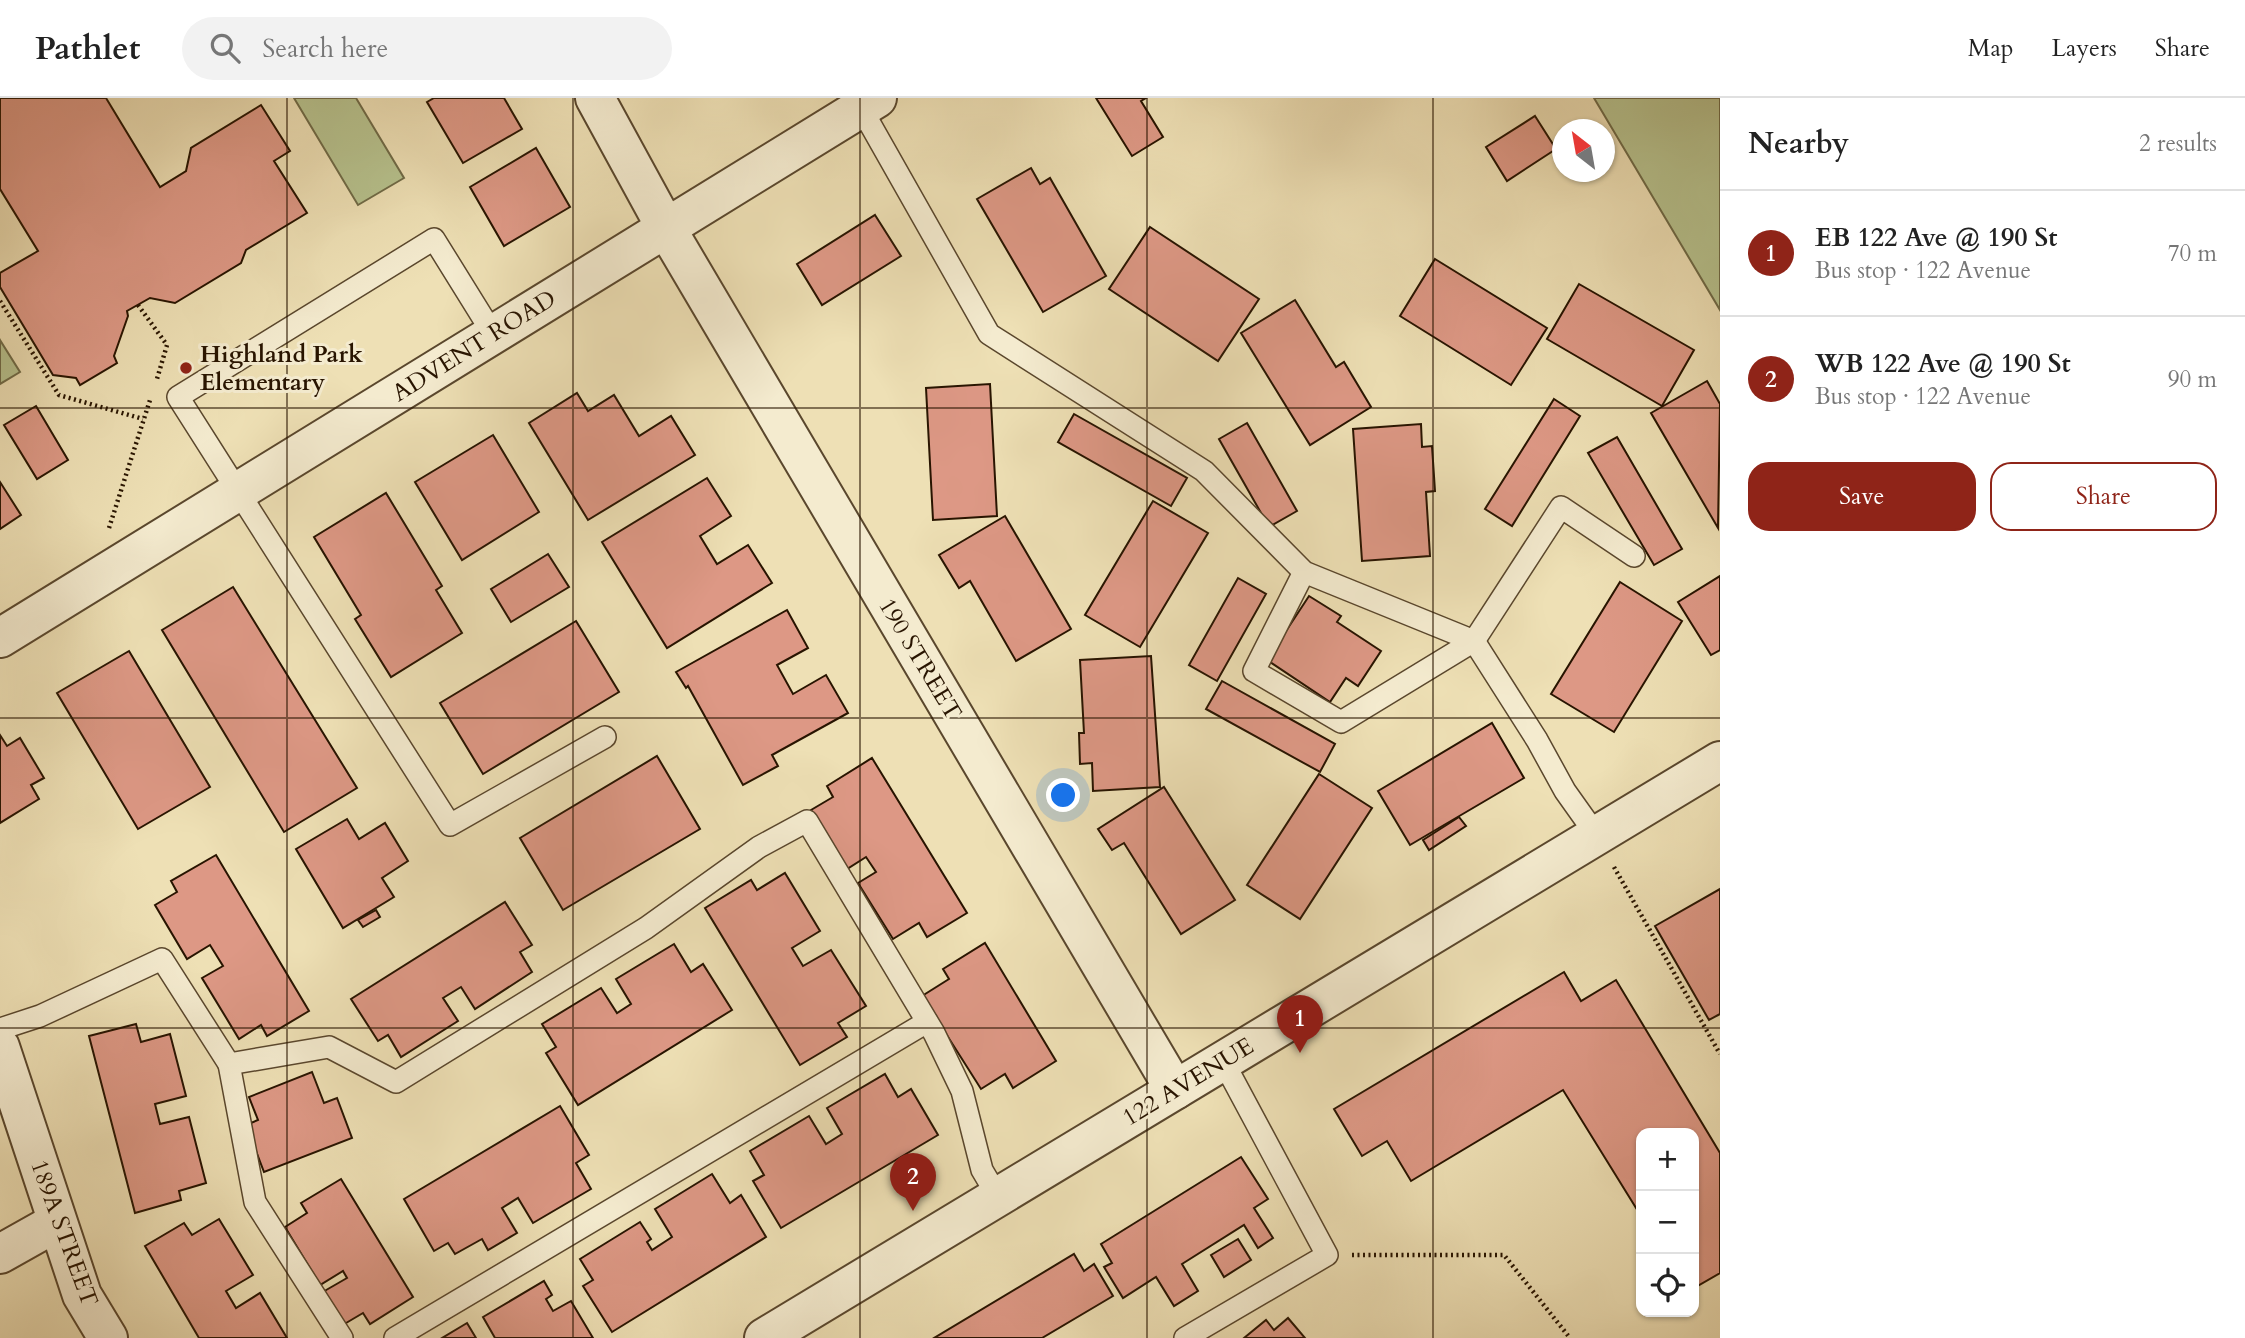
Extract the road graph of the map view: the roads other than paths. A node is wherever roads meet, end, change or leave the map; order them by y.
1 (595, 98) edge
2 (869, 103) edge
3 (666, 228) junction
4 (493, 334) junction
5 (239, 491) junction
6 (1634, 555) dead end
7 (1304, 572) junction
8 (0, 638) edge
9 (1474, 641) junction
10 (605, 737) dead end
11 (1720, 761) edge
12 (1597, 836) junction
13 (927, 1022) junction
14 (0, 1029) edge
15 (0, 1047) edge
16 (1223, 1061) junction
17 (229, 1064) junction
18 (1175, 1090) junction
19 (998, 1197) junction
20 (57, 1222) junction
21 (0, 1254) edge
22 (108, 1338) edge
23 (342, 1338) edge
24 (395, 1338) edge
25 (764, 1338) edge
26 (1185, 1338) edge

1 - 3 street, 190 STREET
2 - 3 street, ADVENT ROAD
2 - 7 lane
3 - 4 street, ADVENT ROAD
3 - 18 street, 190 STREET
4 - 5 street, ADVENT ROAD
4 - 5 lane
5 - 8 street, ADVENT ROAD
5 - 10 lane
6 - 9 lane
7 - 9 lane
7 - 9 lane
9 - 12 lane
11 - 12 street, 122 AVENUE
12 - 16 street, 122 AVENUE
13 - 17 lane
13 - 19 lane
13 - 24 lane
14 - 17 lane
15 - 20 street, 189A STREET
16 - 18 street, 122 AVENUE
16 - 26 lane
17 - 23 lane
18 - 19 street, 122 AVENUE
19 - 25 street, 122 AVENUE
20 - 21 street
20 - 22 street, 189A STREET

